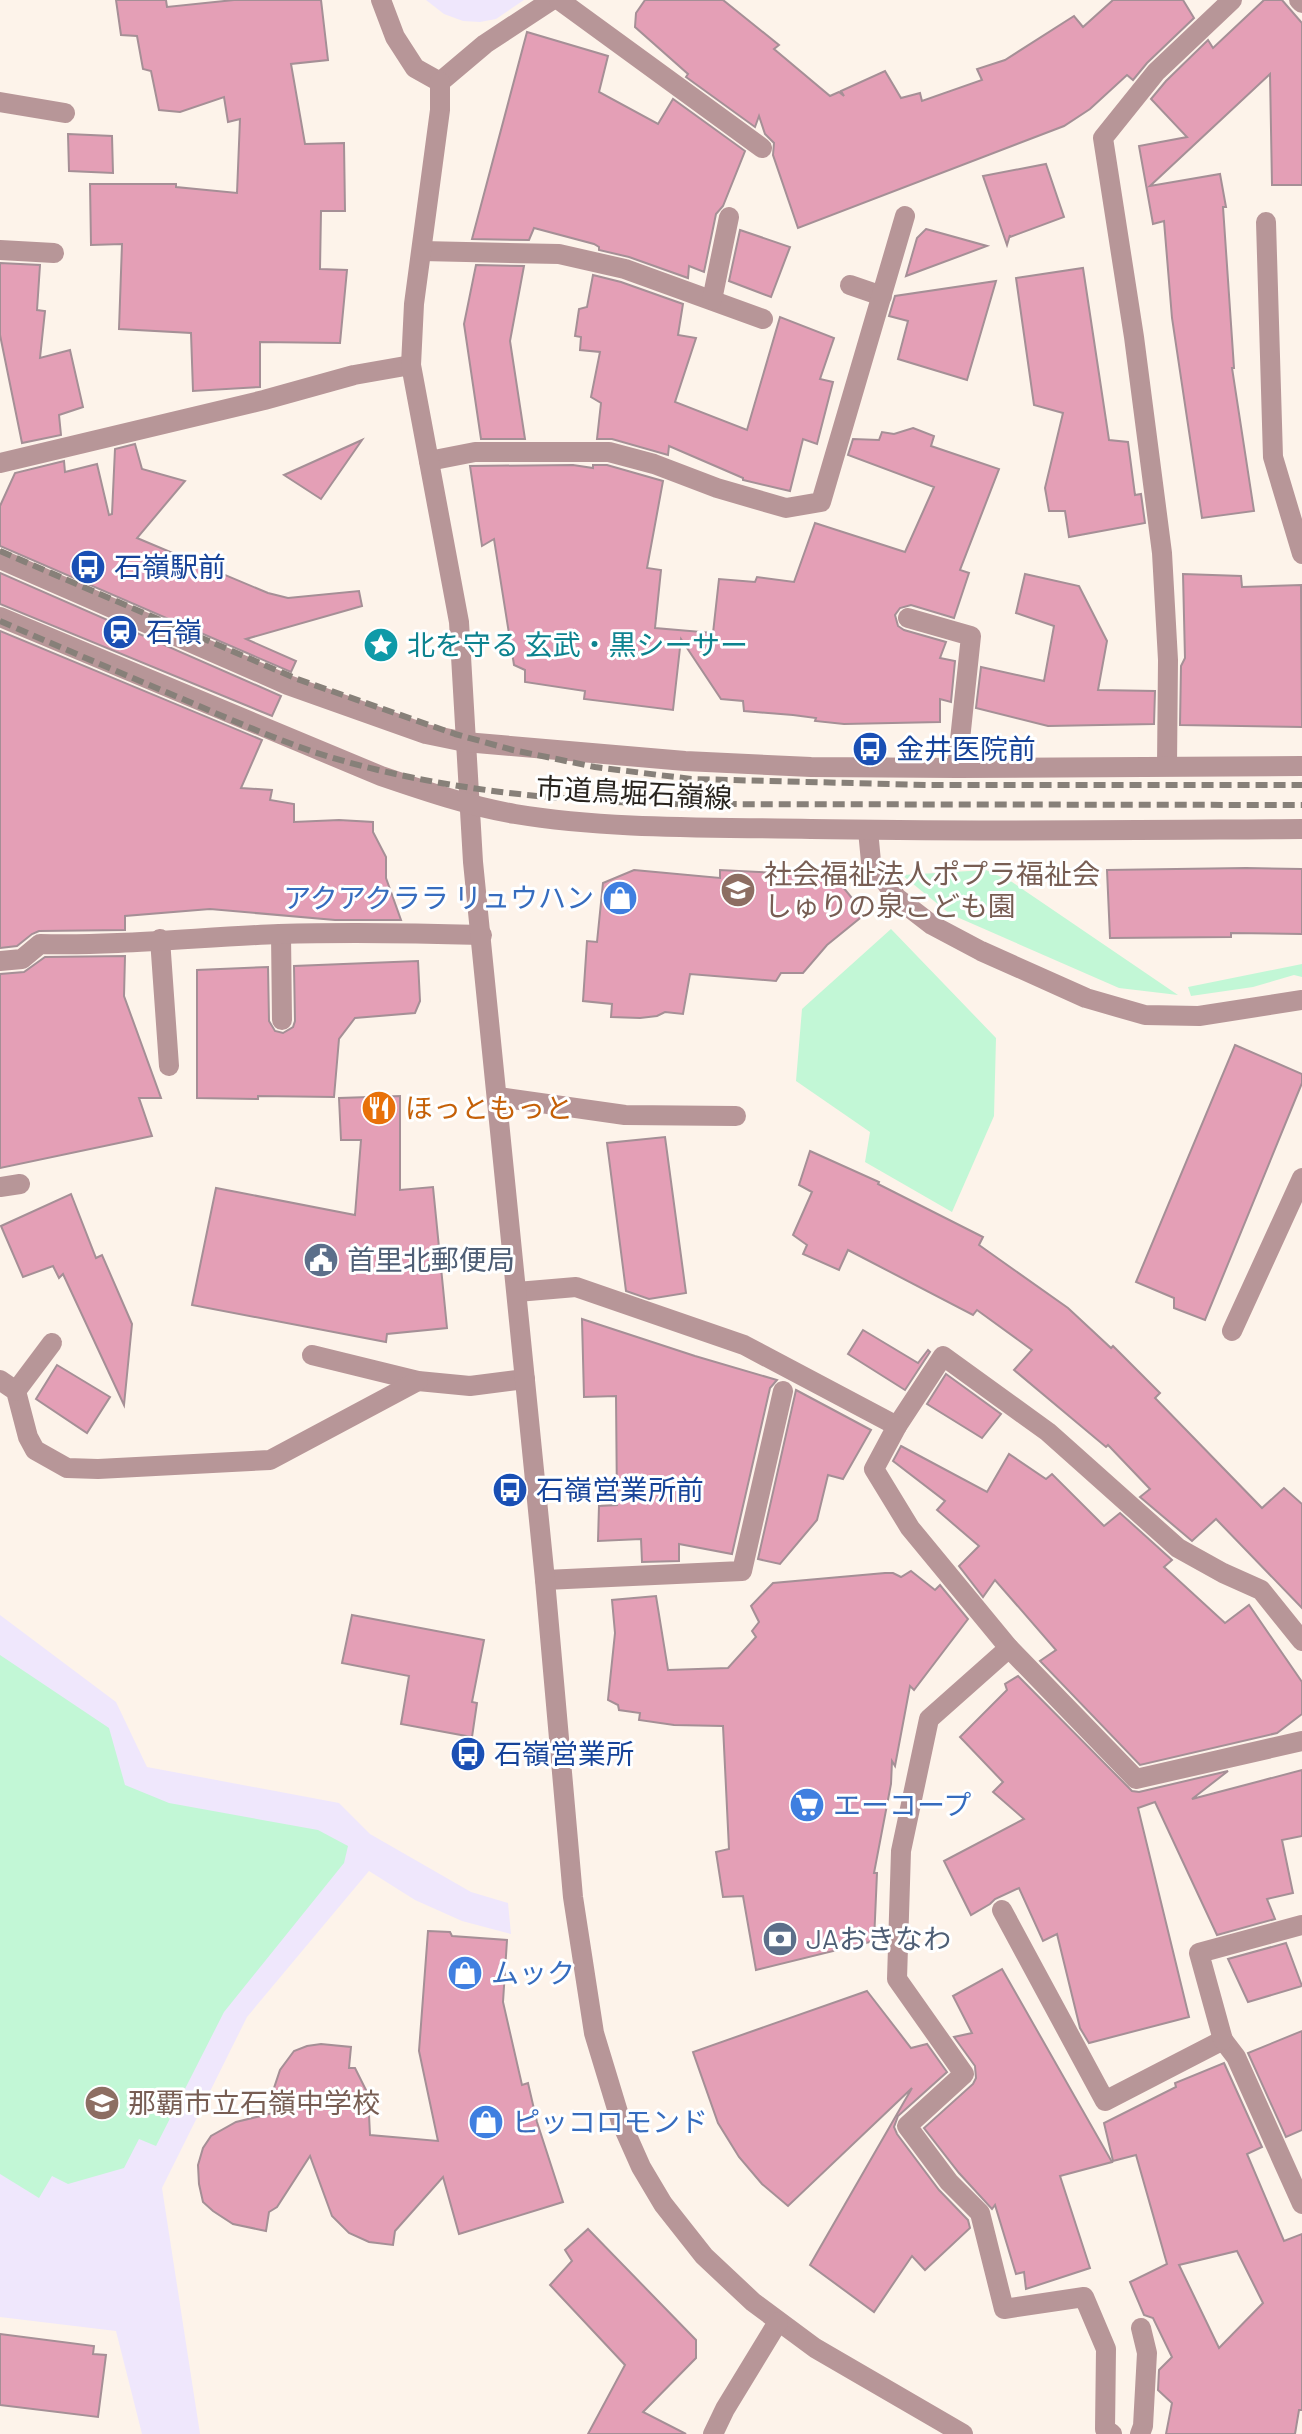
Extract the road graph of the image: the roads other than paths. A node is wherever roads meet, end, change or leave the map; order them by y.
1 (381, 0) edge
2 (552, 0) edge
3 (559, 0) edge
4 (1226, 2) edge
5 (440, 82) junction
6 (0, 102) edge
7 (65, 113) dead end
8 (762, 148) dead end
9 (905, 216) dead end
10 (729, 217) dead end
11 (1266, 222) dead end
12 (0, 250) edge
13 (422, 251) junction
14 (54, 253) dead end
15 (850, 285) dead end
16 (882, 296) junction
17 (712, 300) junction
18 (763, 319) dead end
19 (411, 365) junction
20 (429, 461) junction
21 (0, 463) edge
22 (1302, 554) edge
23 (0, 559) edge
24 (0, 617) edge
25 (908, 618) dead end
26 (465, 742) junction
27 (1167, 766) junction
28 (1302, 766) edge
29 (957, 768) junction
30 (468, 803) junction
31 (1302, 829) edge
32 (868, 830) junction
33 (281, 934) junction
34 (482, 935) junction
35 (160, 939) junction
36 (0, 961) edge
37 (1302, 1000) edge
38 (282, 1020) dead end
39 (169, 1066) dead end
40 (498, 1097) junction
41 (736, 1116) dead end
42 (1302, 1178) edge
43 (517, 1292) junction
44 (1232, 1331) dead end
45 (52, 1343) dead end
46 (312, 1355) dead end
47 (525, 1379) junction
48 (418, 1381) junction
49 (8, 1385) edge
50 (783, 1391) dead end
51 (897, 1426) junction
52 (545, 1580) junction
53 (1302, 1641) edge
54 (1009, 1648) junction
55 (1302, 1741) edge
56 (1002, 1910) dead end
57 (1302, 1925) edge
58 (1223, 2040) junction
59 (1302, 2204) edge
60 (778, 2322) junction
61 (1141, 2328) dead end
62 (713, 2434) edge
63 (963, 2434) edge
64 (1112, 2434) edge
65 (1140, 2434) edge

1 - 5 street
2 - 5 street
3 - 8 street
4 - 27 street
5 - 13 street
6 - 7 street
9 - 16 street
10 - 17 street
11 - 22 street
12 - 14 street
13 - 17 street
13 - 19 street
15 - 16 street
16 - 20 street
17 - 18 street
19 - 20 street
19 - 21 street
20 - 26 street
23 - 26 street, 市道鳥堀石嶺線
24 - 30 street, 市道鳥堀石嶺線
25 - 29 street
26 - 29 street, 市道鳥堀石嶺線
26 - 30 street
27 - 28 street, 市道鳥堀石嶺線
27 - 29 street, 市道鳥堀石嶺線
30 - 32 street, 市道鳥堀石嶺線
30 - 34 street
31 - 32 street, 市道鳥堀石嶺線
32 - 37 street
33 - 34 street
33 - 35 street
33 - 38 street
34 - 40 street
35 - 36 street
35 - 39 street
40 - 41 street
40 - 43 street
42 - 44 street
43 - 47 street
43 - 51 street
45 - 49 street
46 - 48 street
47 - 48 street
47 - 52 street
48 - 49 street
50 - 52 street
51 - 53 street
51 - 54 street
52 - 60 street
54 - 55 street
54 - 64 street
56 - 58 street
57 - 58 street
58 - 59 street
60 - 62 street
60 - 63 street
61 - 65 street

